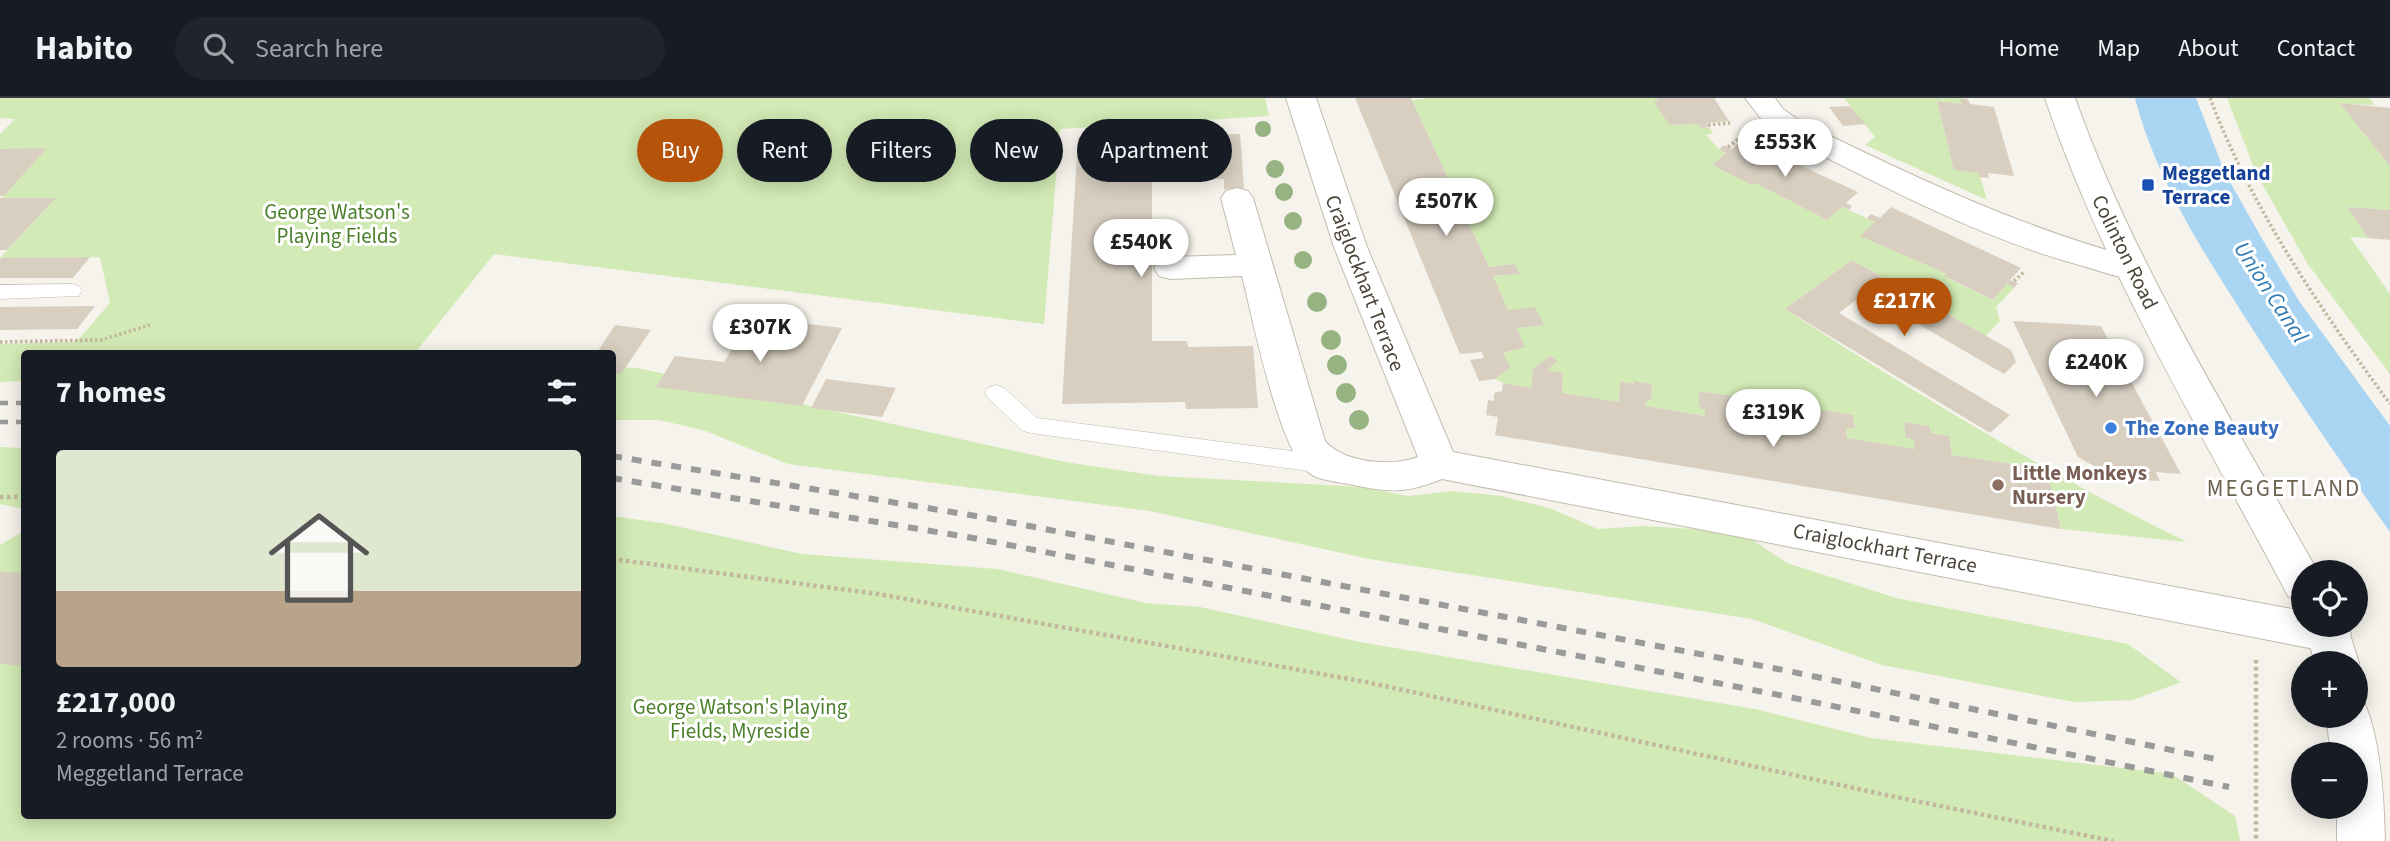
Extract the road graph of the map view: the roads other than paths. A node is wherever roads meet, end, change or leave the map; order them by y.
1 (1301, 98) edge
2 (1760, 98) edge
3 (2060, 98) edge
4 (1237, 198) dead end
5 (1256, 265) junction
6 (1171, 268) dead end
7 (2130, 268) junction
8 (72, 291) dead end
9 (0, 292) edge
10 (996, 393) dead end
11 (1323, 464) junction
12 (1440, 464) junction
13 (2291, 562) edge
14 (2331, 641) edge
15 (2361, 819) edge
16 (2361, 841) edge

1 - 12 street, Craiglockhart Terrace
2 - 7 street
3 - 7 street, Colinton Road
4 - 5 street
5 - 6 street
5 - 11 street
7 - 13 street, Colinton Road
8 - 9 lane
10 - 11 lane
11 - 12 street, Craiglockhart Terrace
12 - 14 street, Craiglockhart Terrace
15 - 16 street

